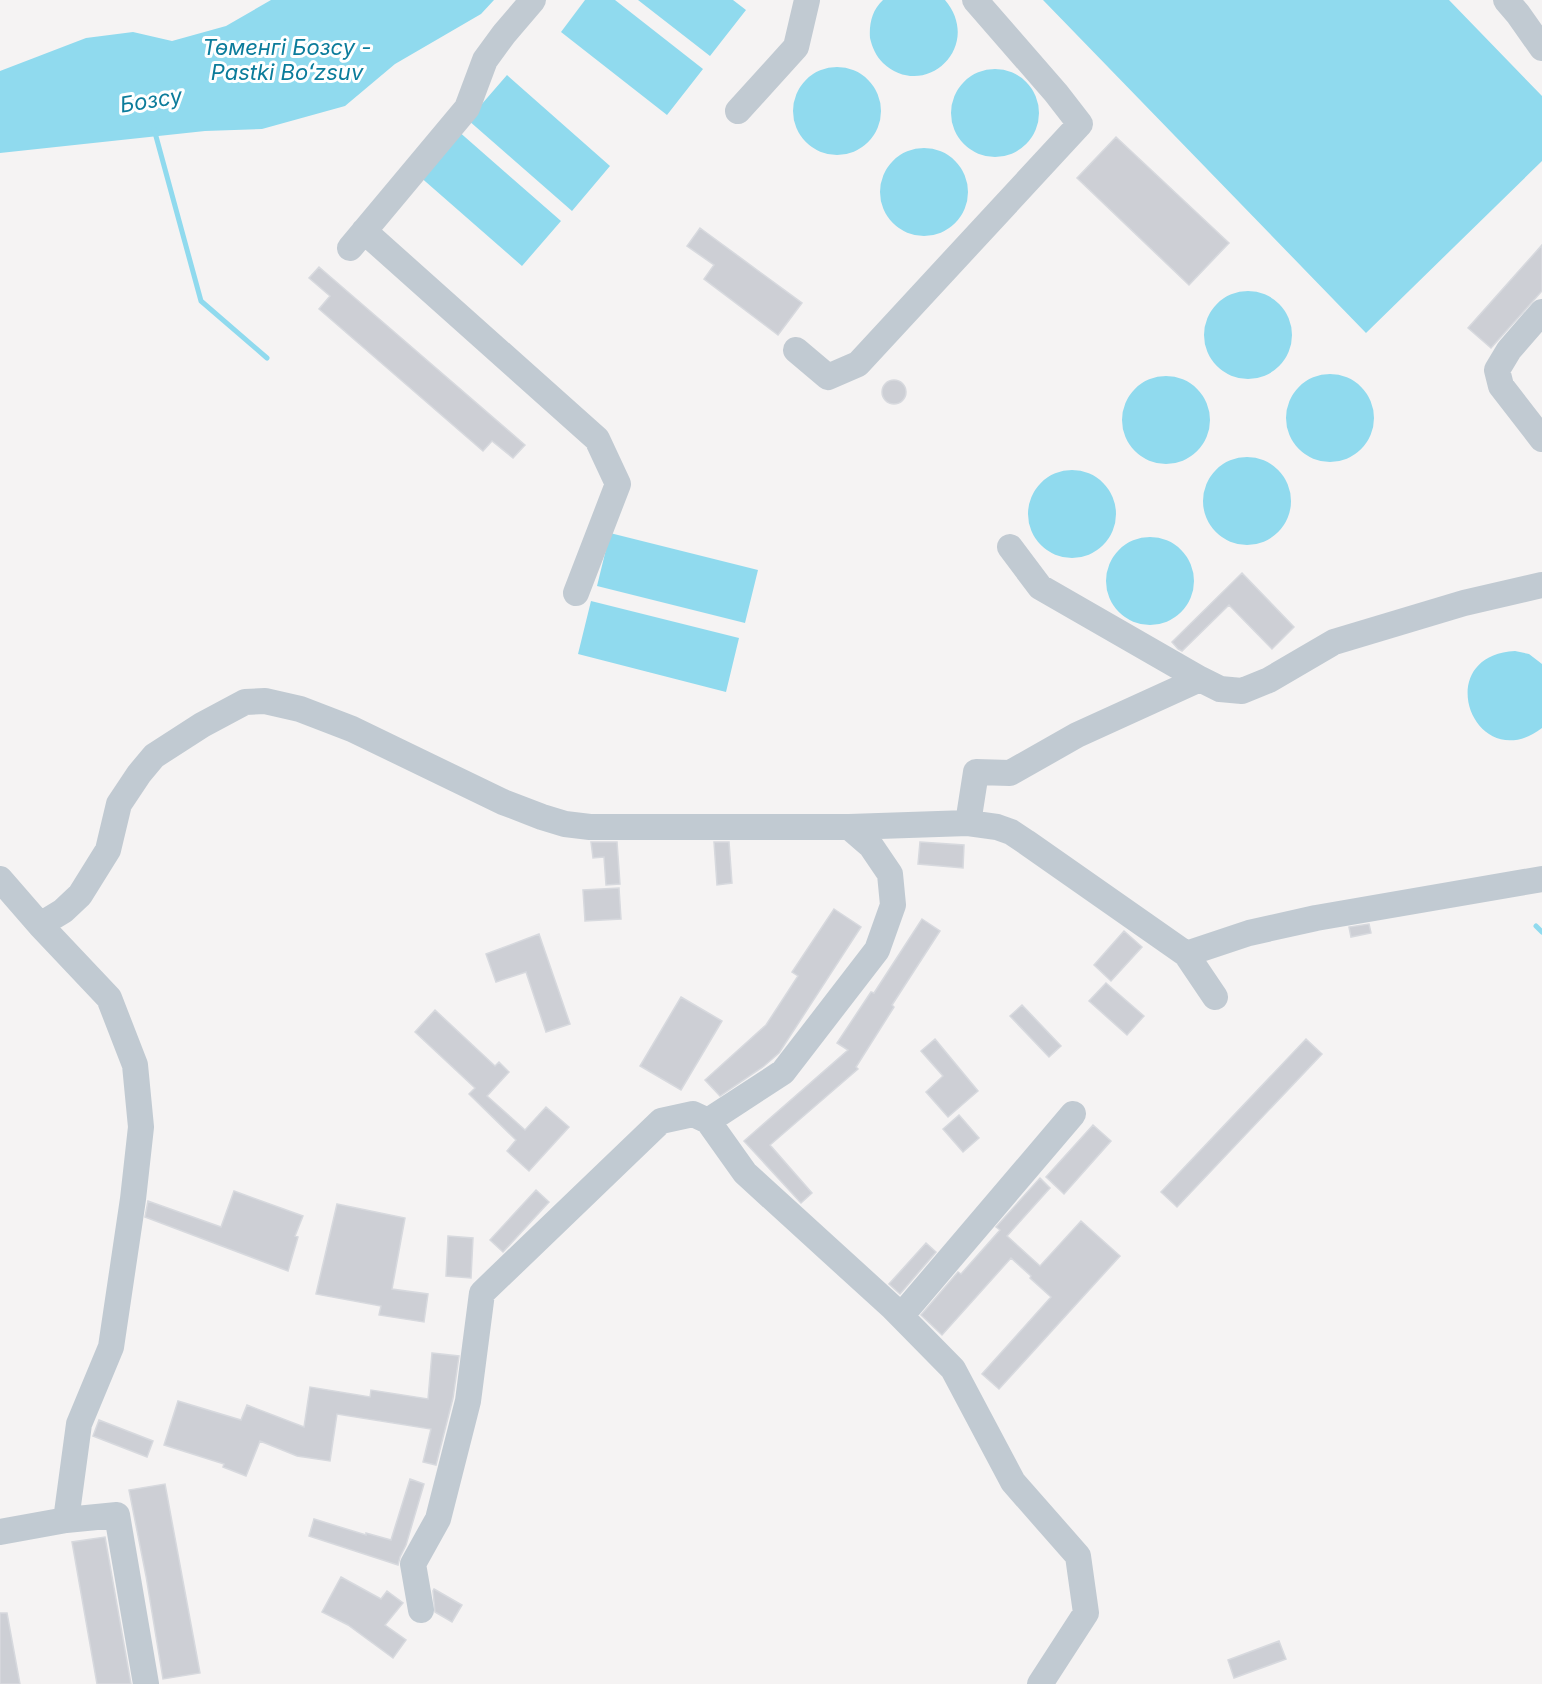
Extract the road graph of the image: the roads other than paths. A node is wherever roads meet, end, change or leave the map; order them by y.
1 (533, 0) edge
2 (807, 0) edge
3 (975, 0) edge
4 (1506, 0) edge
5 (1542, 48) edge
6 (738, 111) dead end
7 (1542, 312) edge
8 (796, 350) dead end
9 (1542, 439) edge
10 (1010, 547) dead end
11 (1542, 585) edge
12 (576, 593) dead end
13 (1200, 679) junction
14 (968, 823) junction
15 (849, 827) junction
16 (0, 879) edge
17 (1542, 879) edge
18 (40, 926) junction
19 (1186, 954) junction
20 (1215, 997) dead end
21 (1073, 1114) dead end
22 (708, 1121) junction
23 (901, 1316) junction
24 (66, 1520) junction
25 (0, 1532) edge
26 (421, 1610) dead end
27 (146, 1684) edge
28 (1040, 1684) edge

1 - 12 street
2 - 6 street
3 - 8 street
4 - 5 street
7 - 9 street
10 - 13 street
11 - 13 street
13 - 14 street
14 - 15 street
14 - 19 street
15 - 18 street
15 - 22 street
16 - 18 street
17 - 19 street
18 - 24 street
19 - 20 street
21 - 23 street
22 - 23 street
22 - 26 street
23 - 28 street
24 - 25 street
24 - 27 street

